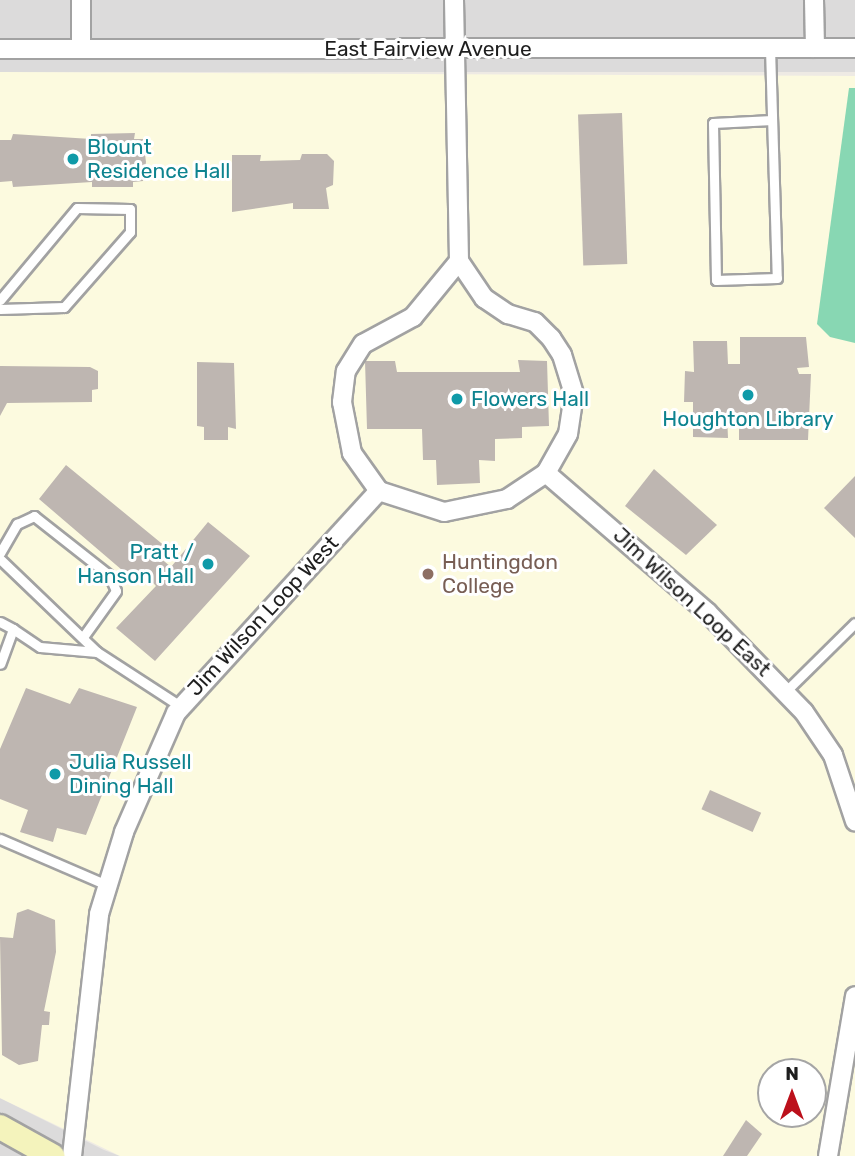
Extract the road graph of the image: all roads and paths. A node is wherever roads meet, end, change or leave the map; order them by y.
1 (81, 0) edge
2 (454, 0) edge
3 (814, 0) edge
4 (770, 48) junction
5 (815, 48) junction
6 (855, 48) edge
7 (0, 49) edge
8 (81, 49) junction
9 (455, 49) junction
10 (772, 120) junction
11 (459, 261) junction
12 (0, 300) edge
13 (0, 309) edge
14 (546, 473) junction
15 (379, 491) junction
16 (0, 553) edge
17 (0, 559) edge
18 (0, 622) edge
19 (855, 623) edge
20 (13, 629) junction
21 (83, 637) junction
22 (97, 652) junction
23 (0, 664) edge
24 (785, 692) junction
25 (180, 706) junction
26 (855, 821) edge
27 (0, 839) edge
28 (107, 885) junction
29 (855, 996) edge
30 (0, 1127) edge
31 (52, 1156) edge
32 (72, 1156) edge
33 (828, 1156) edge

1 - 8 street
2 - 9 street
3 - 5 street
4 - 5 street, East Fairview Avenue
4 - 9 street, East Fairview Avenue
4 - 10 lane
5 - 6 street, East Fairview Avenue
7 - 8 street, East Fairview Avenue
8 - 9 street, East Fairview Avenue
9 - 11 street
10 - 10 lane
11 - 14 street
11 - 15 street
12 - 13 lane
14 - 15 street
14 - 24 street, Jim Wilson Loop East
15 - 25 street, Jim Wilson Loop West
16 - 21 lane
17 - 21 lane
18 - 20 lane
19 - 24 lane
20 - 22 lane
20 - 23 lane
21 - 22 lane
22 - 25 lane
24 - 26 street, Jim Wilson Loop East
25 - 28 street, Jim Wilson Loop West
27 - 28 lane
28 - 32 street, Jim Wilson Loop West
29 - 33 street
30 - 31 main road

